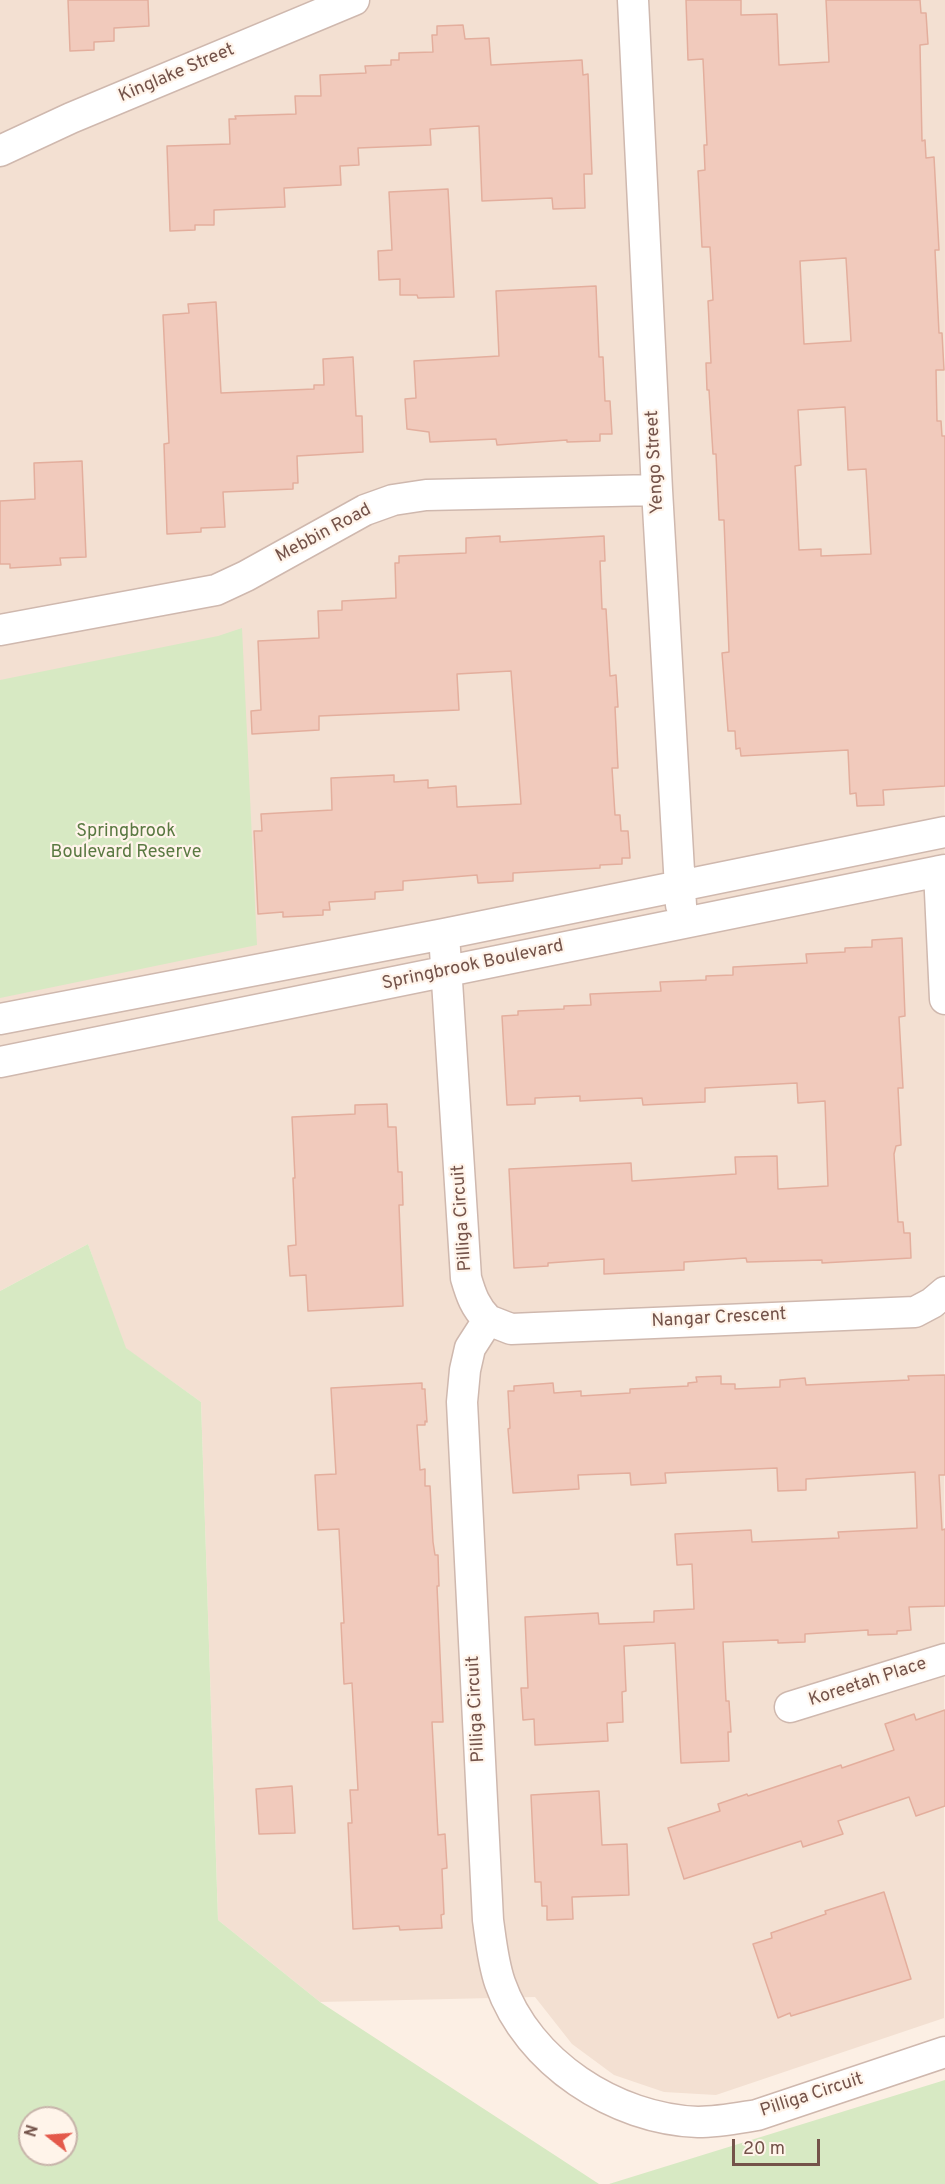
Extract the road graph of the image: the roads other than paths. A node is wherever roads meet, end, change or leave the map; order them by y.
1 (354, 0) edge
2 (633, 0) edge
3 (0, 151) edge
4 (657, 490) junction
5 (0, 630) edge
6 (945, 831) edge
7 (942, 870) edge
8 (680, 886) junction
9 (682, 924) junction
10 (444, 934) junction
11 (446, 972) junction
12 (945, 999) edge
13 (0, 1019) edge
14 (0, 1062) edge
15 (945, 1292) edge
16 (488, 1320) junction
17 (945, 1659) edge
18 (790, 1707) dead end
19 (945, 2052) edge

1 - 3 street, Kinglake Street
2 - 4 street, Yengo Street
4 - 5 street, Mebbin Road
4 - 8 street, Yengo Street
6 - 8 street, Springbrook Boulevard
7 - 9 street, Springbrook Boulevard
7 - 12 street
8 - 9 street, Yengo Street
8 - 10 street, Springbrook Boulevard
9 - 11 street, Springbrook Boulevard
10 - 11 street, Pilliga Circuit
10 - 13 street, Springbrook Boulevard
11 - 14 street, Springbrook Boulevard
11 - 16 street, Pilliga Circuit
15 - 16 street, Nangar Crescent
16 - 19 street, Pilliga Circuit
17 - 18 street, Koreetah Place

